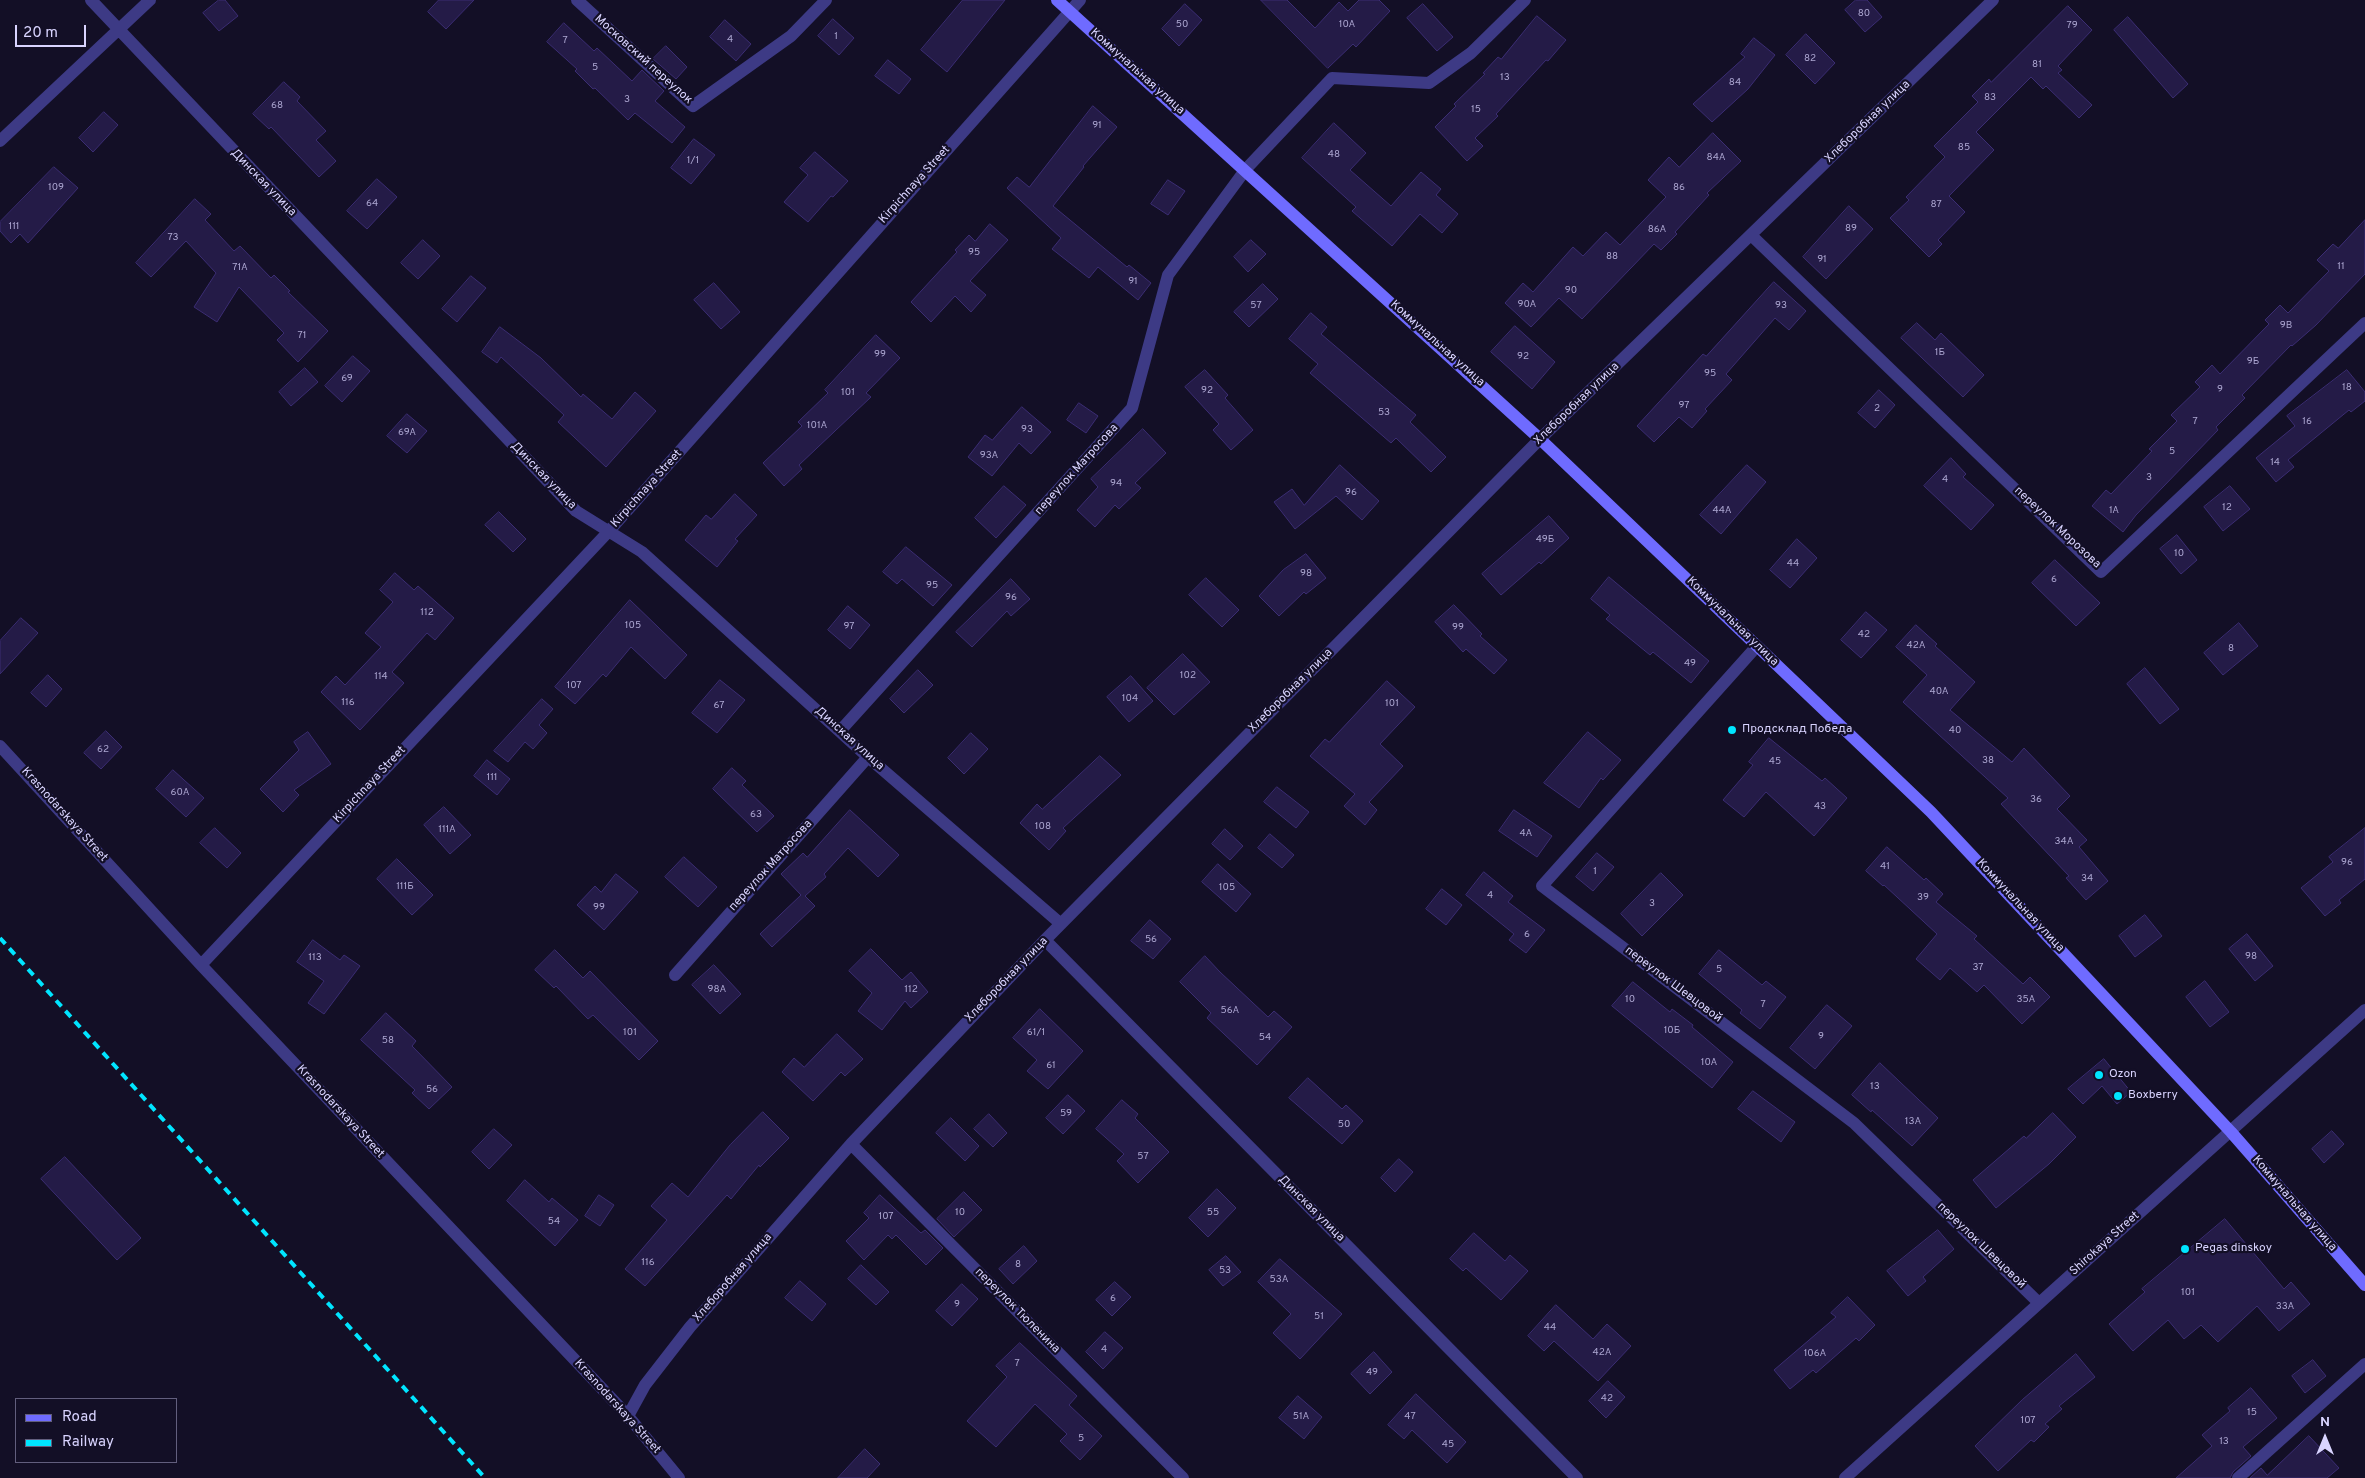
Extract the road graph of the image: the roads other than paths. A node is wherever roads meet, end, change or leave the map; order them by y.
1 (92, 0) edge
2 (150, 0) edge
3 (577, 0) edge
4 (826, 0) edge
5 (1057, 0) edge
6 (1080, 0) edge
7 (1525, 0) edge
8 (1993, 0) edge
9 (1069, 12) junction
10 (117, 29) junction
11 (0, 141) edge
12 (1246, 169) junction
13 (1751, 235) junction
14 (2365, 323) edge
15 (1540, 439) junction
16 (610, 531) junction
17 (1757, 646) junction
18 (840, 731) junction
19 (0, 746) edge
20 (868, 756) junction
21 (1061, 924) junction
22 (1045, 940) junction
23 (200, 965) junction
24 (675, 975) dead end
25 (2365, 1010) edge
26 (2231, 1132) junction
27 (851, 1144) junction
28 (2365, 1285) edge
29 (2039, 1303) junction
30 (2365, 1364) edge
31 (628, 1416) junction
32 (680, 1478) edge
33 (1184, 1478) edge
34 (1577, 1478) edge
35 (1845, 1478) edge
36 (2238, 1478) edge

1 - 10 street, Динская улица
2 - 10 street
3 - 4 street, Московский переулок
5 - 9 street, Коммунальная улица
6 - 9 street, Kirpichnaya Street
7 - 12 street, переулок Матросова
8 - 13 street, Хлеборобная улица
9 - 12 street, Коммунальная улица
9 - 16 street, Kirpichnaya Street
10 - 11 street
10 - 16 street, Динская улица
12 - 15 street, Коммунальная улица
12 - 18 street, переулок Матросова
13 - 14 street, переулок Морозова
13 - 15 street, Хлеборобная улица
15 - 17 street, Коммунальная улица
15 - 21 street, Хлеборобная улица
16 - 18 street, Динская улица
16 - 23 street, Kirpichnaya Street
17 - 26 street, Коммунальная улица
17 - 29 street, переулок Шевцовой
18 - 20 street, Динская улица
19 - 23 street, Krasnodarskaya Street
20 - 21 street, Динская улица
20 - 24 street, переулок Матросова
21 - 22 street, Хлеборобная улица
22 - 27 street, Хлеборобная улица
22 - 34 street, Динская улица
23 - 31 street, Krasnodarskaya Street
25 - 26 street, Shirokaya Street
26 - 28 street, Коммунальная улица
26 - 29 street, Shirokaya Street
27 - 31 street, Хлеборобная улица
27 - 33 street, переулок Тюленина
29 - 35 street, Shirokaya Street
30 - 36 street
31 - 32 street, Krasnodarskaya Street

